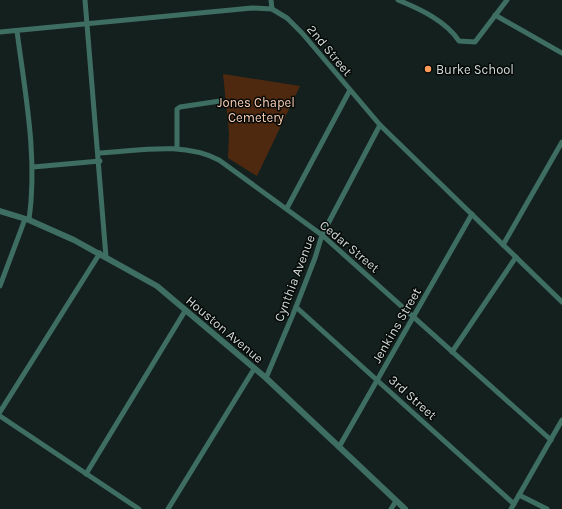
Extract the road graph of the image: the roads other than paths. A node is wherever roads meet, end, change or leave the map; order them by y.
1 (85, 0) edge
2 (272, 0) edge
3 (398, 0) edge
4 (507, 0) edge
5 (272, 9) junction
6 (495, 15) junction
7 (87, 24) junction
8 (17, 31) junction
9 (0, 32) edge
10 (562, 53) edge
11 (350, 90) junction
12 (220, 101) dead end
13 (380, 125) junction
14 (562, 142) edge
15 (177, 148) junction
16 (99, 153) junction
17 (100, 161) junction
18 (33, 167) junction
19 (287, 208) junction
20 (0, 211) edge
21 (472, 214) junction
22 (27, 220) junction
23 (322, 235) junction
24 (503, 245) junction
25 (100, 253) junction
26 (106, 257) junction
27 (516, 258) junction
28 (0, 286) edge
29 (562, 302) edge
30 (296, 307) junction
31 (185, 310) junction
32 (414, 317) junction
33 (452, 352) junction
34 (254, 369) junction
35 (266, 378) junction
36 (378, 380) junction
37 (0, 412) edge
38 (0, 416) edge
39 (562, 422) edge
40 (551, 440) junction
41 (339, 447) junction
42 (86, 474) junction
43 (519, 494) junction
44 (396, 501) junction
45 (514, 504) junction
46 (139, 509) edge
47 (168, 509) edge
48 (391, 509) edge
49 (404, 509) edge
50 (511, 509) edge
51 (547, 509) edge

1 - 7 street
2 - 5 street
3 - 6 street
4 - 6 street
5 - 7 street
5 - 11 street, 2nd Street
6 - 10 street
7 - 8 street
7 - 16 street
8 - 9 street
8 - 18 street
11 - 13 street, 2nd Street
11 - 19 street
12 - 15 street
13 - 21 street, 2nd Street
13 - 23 street, Cynthia Avenue
14 - 24 street
15 - 16 street, Cedar Street
15 - 19 street, Cedar Street
16 - 17 street
17 - 18 street
17 - 26 street
18 - 22 street
19 - 23 street, Cedar Street
20 - 22 street, Houston Avenue
21 - 24 street, 2nd Street
21 - 32 street, Jenkins Street
22 - 25 street, Houston Avenue
22 - 28 street
23 - 30 street, Cynthia Avenue
23 - 32 street, Cedar Street
24 - 27 street, 2nd Street
25 - 26 street, Houston Avenue
25 - 37 street
26 - 31 street, Houston Avenue
27 - 29 street, 2nd Street
27 - 33 street
30 - 35 street, Cynthia Avenue
30 - 36 street, 3rd Street
31 - 34 street, Houston Avenue
31 - 42 street
32 - 33 street, Cedar Street
32 - 36 street, Jenkins Street
33 - 40 street, Cedar Street
34 - 35 street, Houston Avenue
34 - 47 street
35 - 41 street, Houston Avenue
36 - 41 street, Jenkins Street
36 - 45 street, 3rd Street
38 - 42 street
39 - 40 street
40 - 43 street
41 - 44 street, Houston Avenue
42 - 46 street
43 - 45 street
43 - 51 street
44 - 48 street
44 - 49 street, Houston Avenue
45 - 50 street

